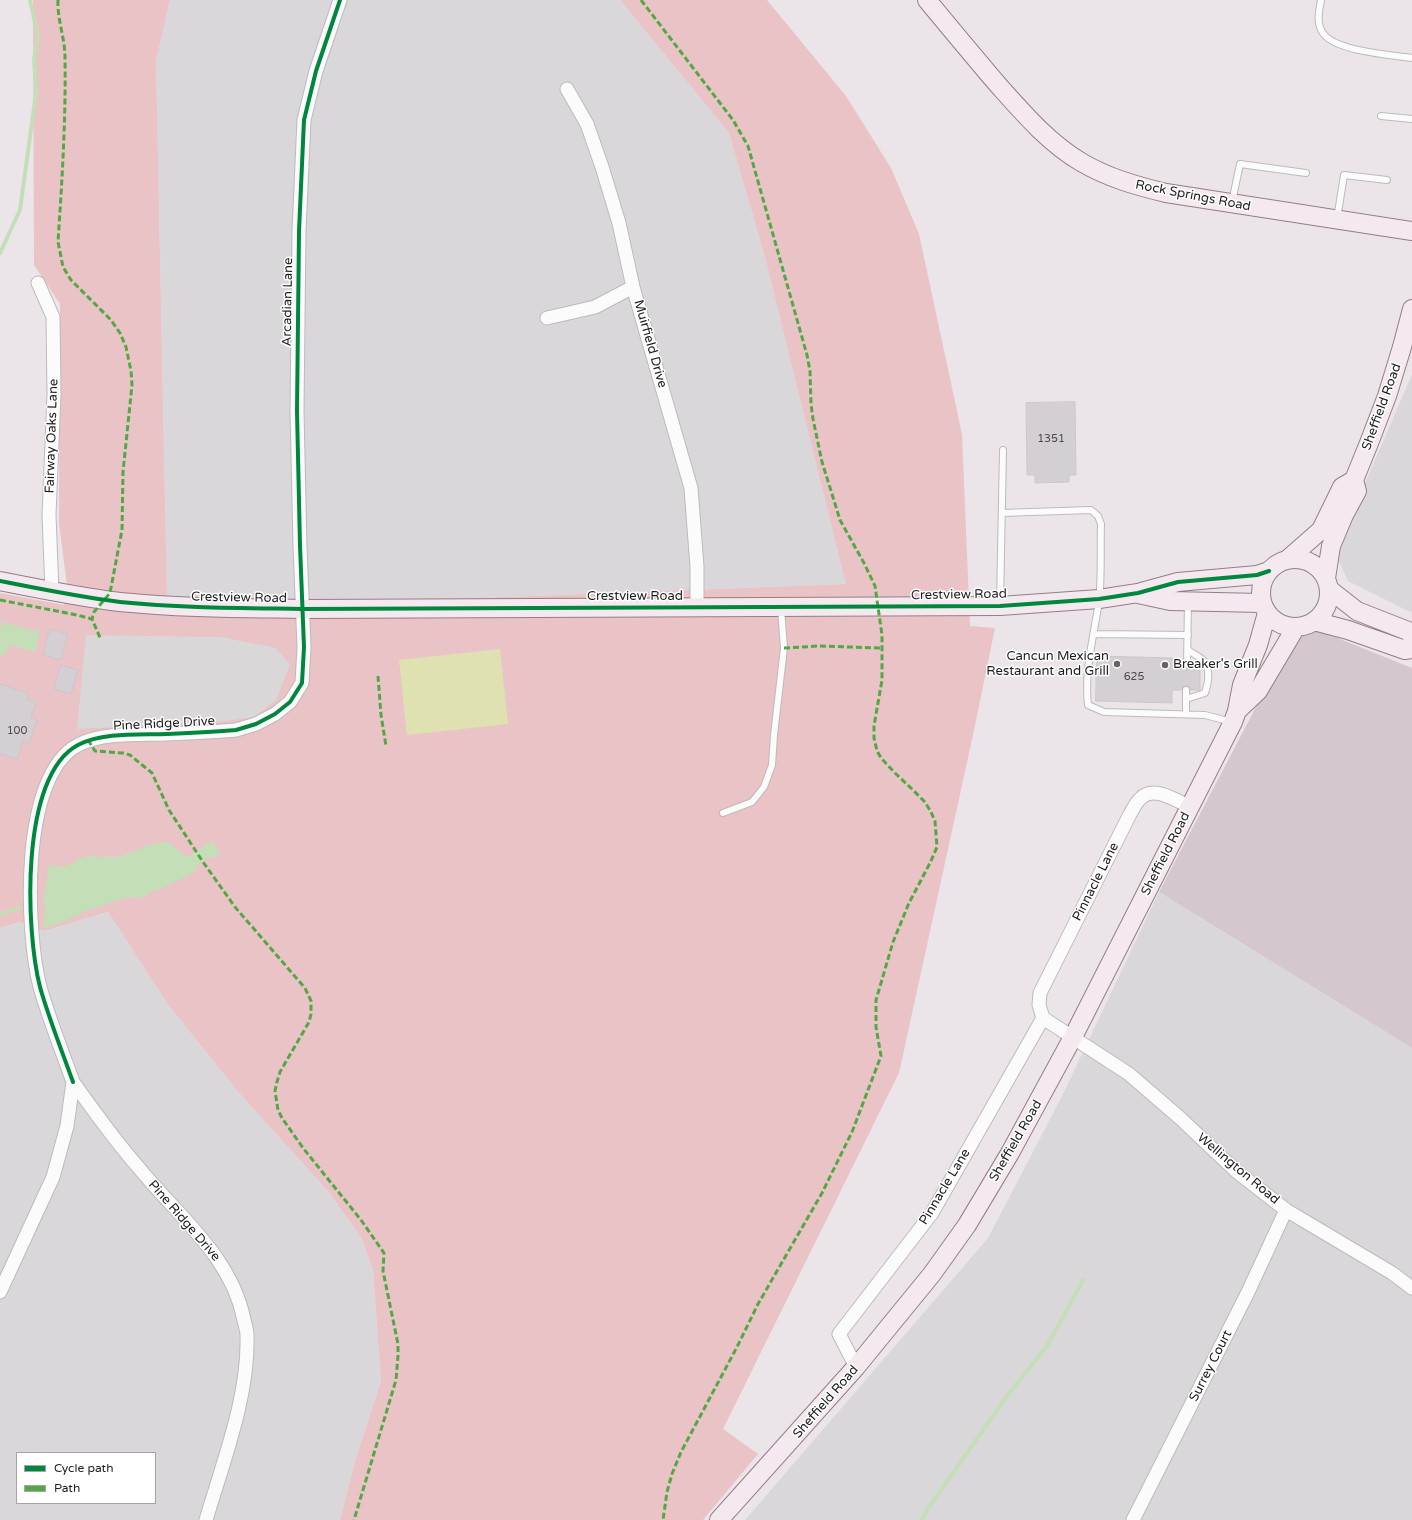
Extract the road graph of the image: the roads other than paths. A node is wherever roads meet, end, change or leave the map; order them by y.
1 (340, 0) edge
2 (927, 0) edge
3 (1321, 0) edge
4 (1412, 58) edge
5 (566, 89) dead end
6 (1381, 116) dead end
7 (1412, 119) edge
8 (1306, 173) dead end
9 (1387, 180) dead end
10 (1232, 204) junction
11 (1337, 220) junction
12 (1412, 231) edge
13 (38, 283) dead end
14 (633, 287) junction
15 (1412, 309) edge
16 (548, 318) dead end
17 (1003, 450) dead end
18 (1354, 480) junction
19 (1002, 513) junction
20 (1288, 559) junction
21 (1269, 571) junction
22 (0, 580) edge
23 (1328, 584) junction
24 (52, 592) junction
25 (1138, 593) junction
26 (1099, 599) junction
27 (1188, 602) junction
28 (1000, 606) junction
29 (697, 607) junction
30 (781, 607) junction
31 (1265, 608) junction
32 (302, 609) junction
33 (1314, 621) junction
34 (1296, 627) junction
35 (1094, 634) junction
36 (1188, 635) junction
37 (1412, 636) edge
38 (1412, 649) edge
39 (1188, 650) junction
40 (1188, 664) dead end
41 (1186, 690) dead end
42 (1186, 699) junction
43 (1186, 714) junction
44 (1235, 717) junction
45 (1190, 807) junction
46 (723, 813) dead end
47 (1043, 1018) junction
48 (1073, 1037) junction
49 (73, 1082) junction
50 (1286, 1210) junction
51 (1412, 1288) edge
52 (0, 1292) edge
53 (856, 1367) junction
54 (206, 1520) edge
55 (719, 1520) edge
56 (1133, 1520) edge

1 - 32 street, Arcadian Lane
2 - 10 street, Rock Springs Road
3 - 4 lane
5 - 14 street, Muirfield Drive
6 - 7 lane
8 - 10 lane
9 - 11 lane
10 - 11 street, Rock Springs Road
11 - 12 street, Rock Springs Road
13 - 24 street, Fairway Oaks Lane
14 - 16 street
14 - 29 street, Muirfield Drive
15 - 18 street, Sheffield Road
17 - 19 lane
18 - 20 street, Sheffield Road
18 - 23 street, Sheffield Road
19 - 26 lane
19 - 28 lane
20 - 21 street
20 - 23 street
21 - 25 street, Crestview Road
21 - 31 street
22 - 24 street, Crestview Road
23 - 33 street
23 - 37 street
24 - 32 street, Crestview Road
25 - 26 street, Crestview Road
25 - 27 street, Crestview Road
26 - 28 street, Crestview Road
26 - 35 lane
27 - 31 street, Crestview Road
27 - 36 lane
28 - 30 street, Crestview Road
29 - 30 street, Crestview Road
29 - 32 street, Crestview Road
30 - 46 lane
31 - 34 street
31 - 44 street, Sheffield Road
32 - 49 street, Pine Ridge Drive
33 - 34 street
33 - 38 street
34 - 44 street, Sheffield Road
35 - 36 lane
35 - 43 lane
36 - 39 lane
39 - 40 lane
39 - 42 lane
41 - 42 lane
42 - 43 lane
43 - 44 lane
44 - 45 street, Sheffield Road
45 - 47 street, Pinnacle Lane
45 - 48 street, Sheffield Road
47 - 48 street
47 - 53 street, Pinnacle Lane
48 - 50 street, Wellington Road
48 - 53 street, Sheffield Road
49 - 52 street, Pine Ridge Drive
49 - 54 street, Pine Ridge Drive
50 - 51 street, Wellington Road
50 - 56 street, Surrey Court
53 - 55 street, Sheffield Road

